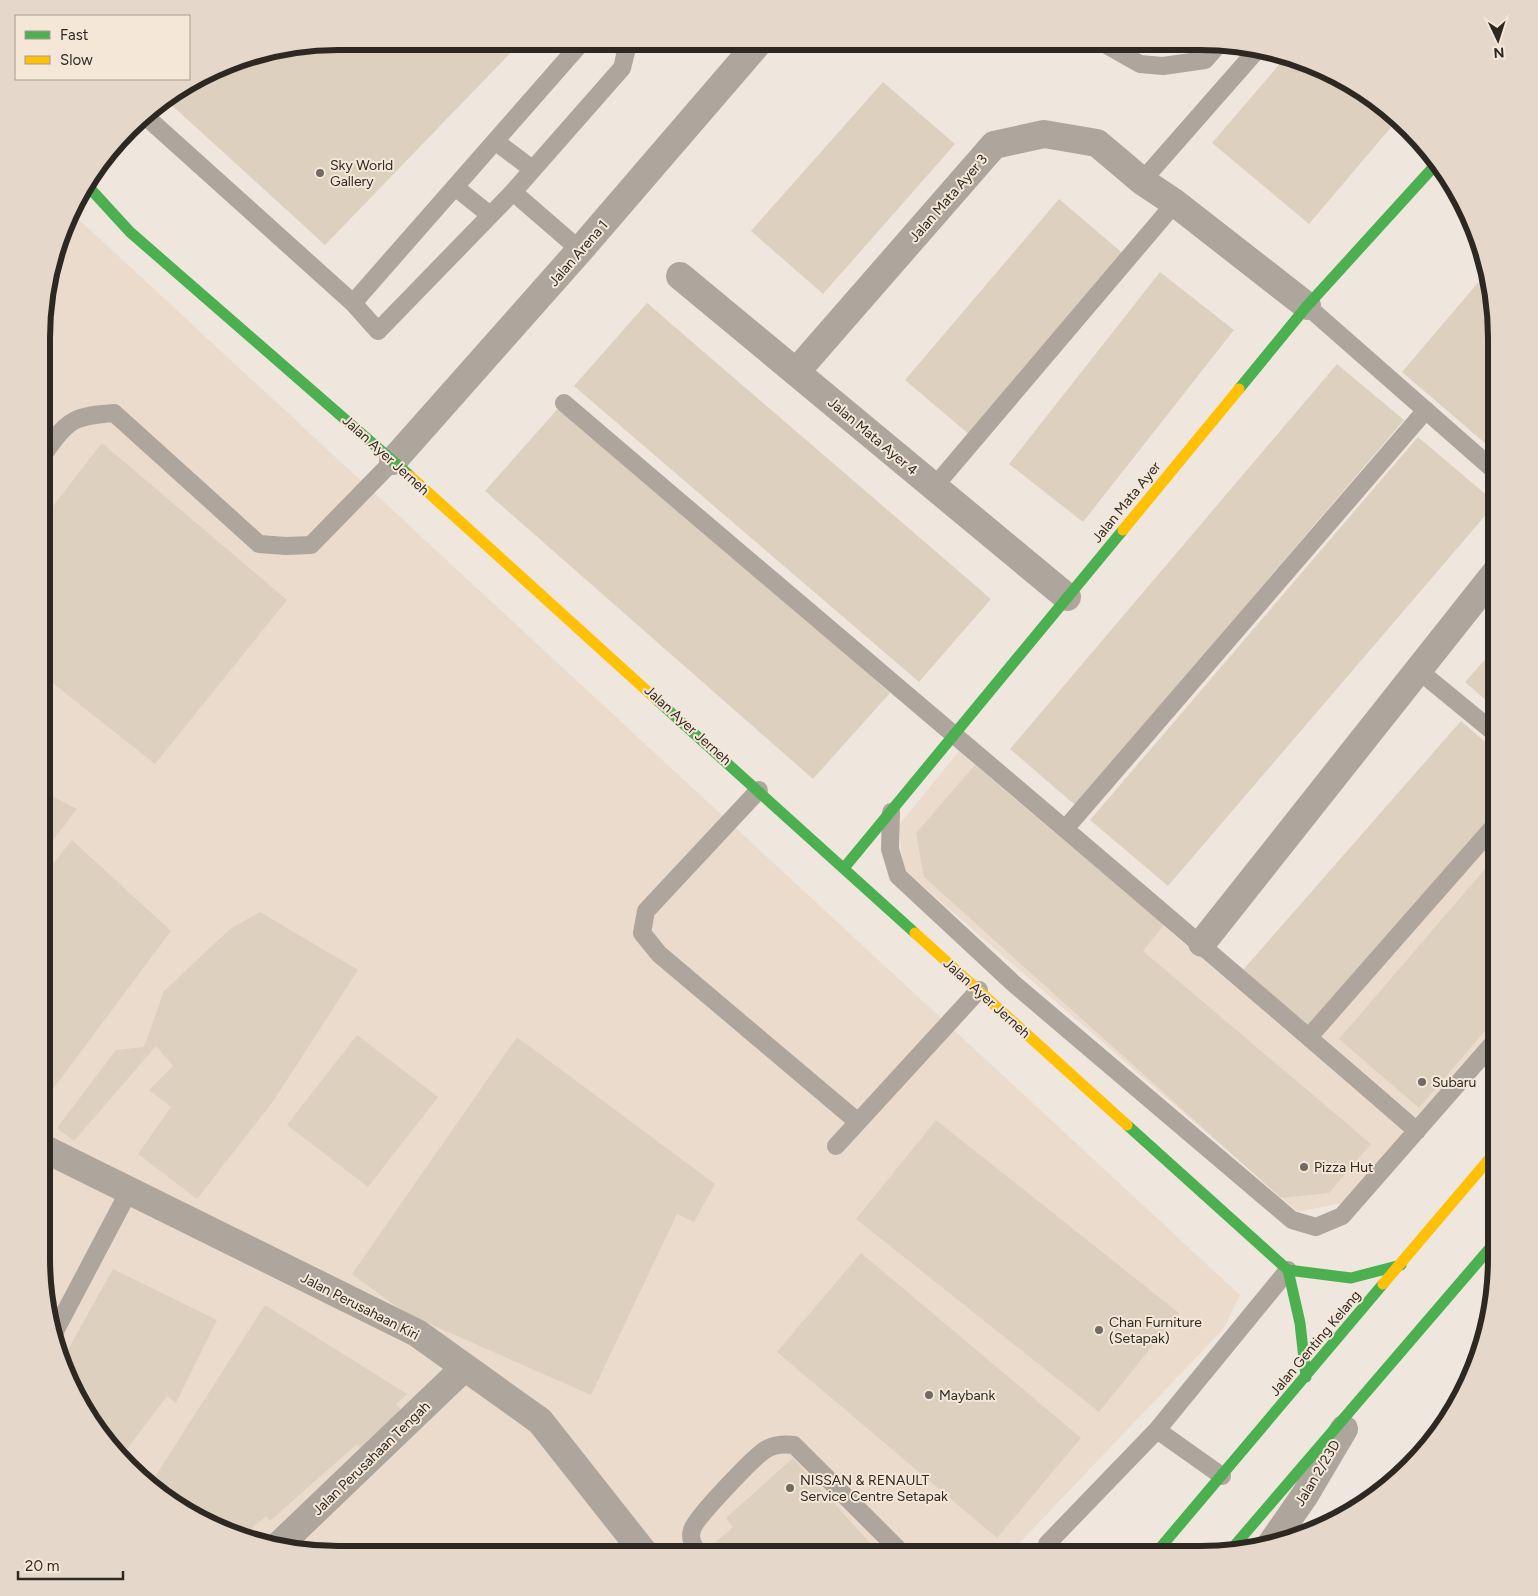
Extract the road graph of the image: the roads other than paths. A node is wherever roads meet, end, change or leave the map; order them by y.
1 (575, 50) edge
2 (624, 50) edge
3 (752, 50) edge
4 (1115, 50) edge
5 (1213, 51) edge
6 (1253, 55) edge
7 (149, 120) edge
8 (495, 141) junction
9 (1433, 168) edge
10 (532, 169) junction
11 (1142, 181) junction
12 (455, 187) junction
13 (91, 190) edge
14 (513, 192) junction
15 (1175, 203) junction
16 (490, 215) junction
17 (580, 250) junction
18 (680, 276) dead end
19 (353, 303) junction
20 (1306, 306) junction
21 (796, 372) junction
22 (564, 403) dead end
23 (1426, 410) junction
24 (50, 445) edge
25 (393, 461) junction
26 (1488, 465) edge
27 (934, 487) junction
28 (1488, 582) edge
29 (1067, 597) junction
30 (1418, 670) junction
31 (1488, 727) edge
32 (953, 735) junction
33 (759, 790) junction
34 (891, 812) junction
35 (1066, 829) junction
36 (1488, 833) edge
37 (844, 868) junction
38 (1202, 943) junction
39 (1013, 983) junction
40 (979, 990) junction
41 (998, 1007) junction
42 (1309, 1037) junction
43 (1488, 1049) edge
44 (858, 1122) junction
45 (1417, 1131) junction
46 (836, 1146) dead end
47 (50, 1152) edge
48 (1488, 1161) edge
49 (129, 1190) junction
50 (1488, 1250) edge
51 (1401, 1265) junction
52 (1288, 1270) junction
53 (58, 1325) edge
54 (464, 1368) junction
55 (1306, 1377) junction
56 (1361, 1400) junction
57 (1157, 1430) junction
58 (1222, 1476) junction
59 (1277, 1535) edge
60 (284, 1541) edge
61 (1237, 1544) edge
62 (639, 1546) edge
63 (694, 1546) edge
64 (894, 1546) edge
65 (1047, 1546) edge
66 (1162, 1546) edge

1 - 8 lane
2 - 10 lane
3 - 17 street, Jalan Arena 1
4 - 5 lane
6 - 11 lane
7 - 19 lane
8 - 10 lane
8 - 12 lane
9 - 20 main road, Jalan Mata Ayer
10 - 14 lane
11 - 15 street, Jalan Mata Ayer 3
11 - 21 street, Jalan Mata Ayer 3
12 - 16 lane
12 - 19 lane
13 - 25 main road, Jalan Ayer Jerneh
14 - 16 lane
14 - 17 lane
15 - 20 street, Jalan Mata Ayer 3
15 - 27 lane
16 - 19 lane
17 - 25 street, Jalan Arena 1
18 - 21 street, Jalan Mata Ayer 4
20 - 23 lane
20 - 29 main road, Jalan Mata Ayer
21 - 27 street, Jalan Mata Ayer 4
22 - 32 lane
23 - 26 lane
23 - 35 lane
24 - 25 lane
25 - 33 main road, Jalan Ayer Jerneh
27 - 29 street, Jalan Mata Ayer 4
28 - 30 street
29 - 32 main road, Jalan Mata Ayer
30 - 31 lane
30 - 38 street
32 - 34 main road, Jalan Mata Ayer
32 - 35 lane
33 - 37 main road, Jalan Ayer Jerneh
33 - 44 lane
34 - 37 main road, Jalan Mata Ayer
34 - 39 lane, Jalan Ayer Jerneh
35 - 38 lane
36 - 42 lane
37 - 40 main road, Jalan Ayer Jerneh
38 - 42 lane
39 - 41 lane
39 - 45 lane, Jalan Ayer Jerneh
40 - 41 main road, Jalan Ayer Jerneh
40 - 44 lane
41 - 52 main road, Jalan Ayer Jerneh
42 - 45 lane
43 - 45 lane, Jalan Ayer Jerneh
44 - 46 lane
47 - 49 street, Jalan Perusahaan Kiri
48 - 51 main road, Jalan Genting Kelang
49 - 53 lane
49 - 54 street, Jalan Perusahaan Kiri
50 - 56 main road
51 - 52 main road
51 - 55 main road, Jalan Genting Kelang
52 - 55 main road
52 - 57 lane
54 - 60 street, Jalan Perusahaan Tengah
54 - 62 street, Jalan Perusahaan Kiri
55 - 58 main road, Jalan Genting Kelang
56 - 59 street, Jalan 2/23D
56 - 61 main road
57 - 58 lane
57 - 65 lane
58 - 66 main road, Jalan Genting Kelang
63 - 64 lane

